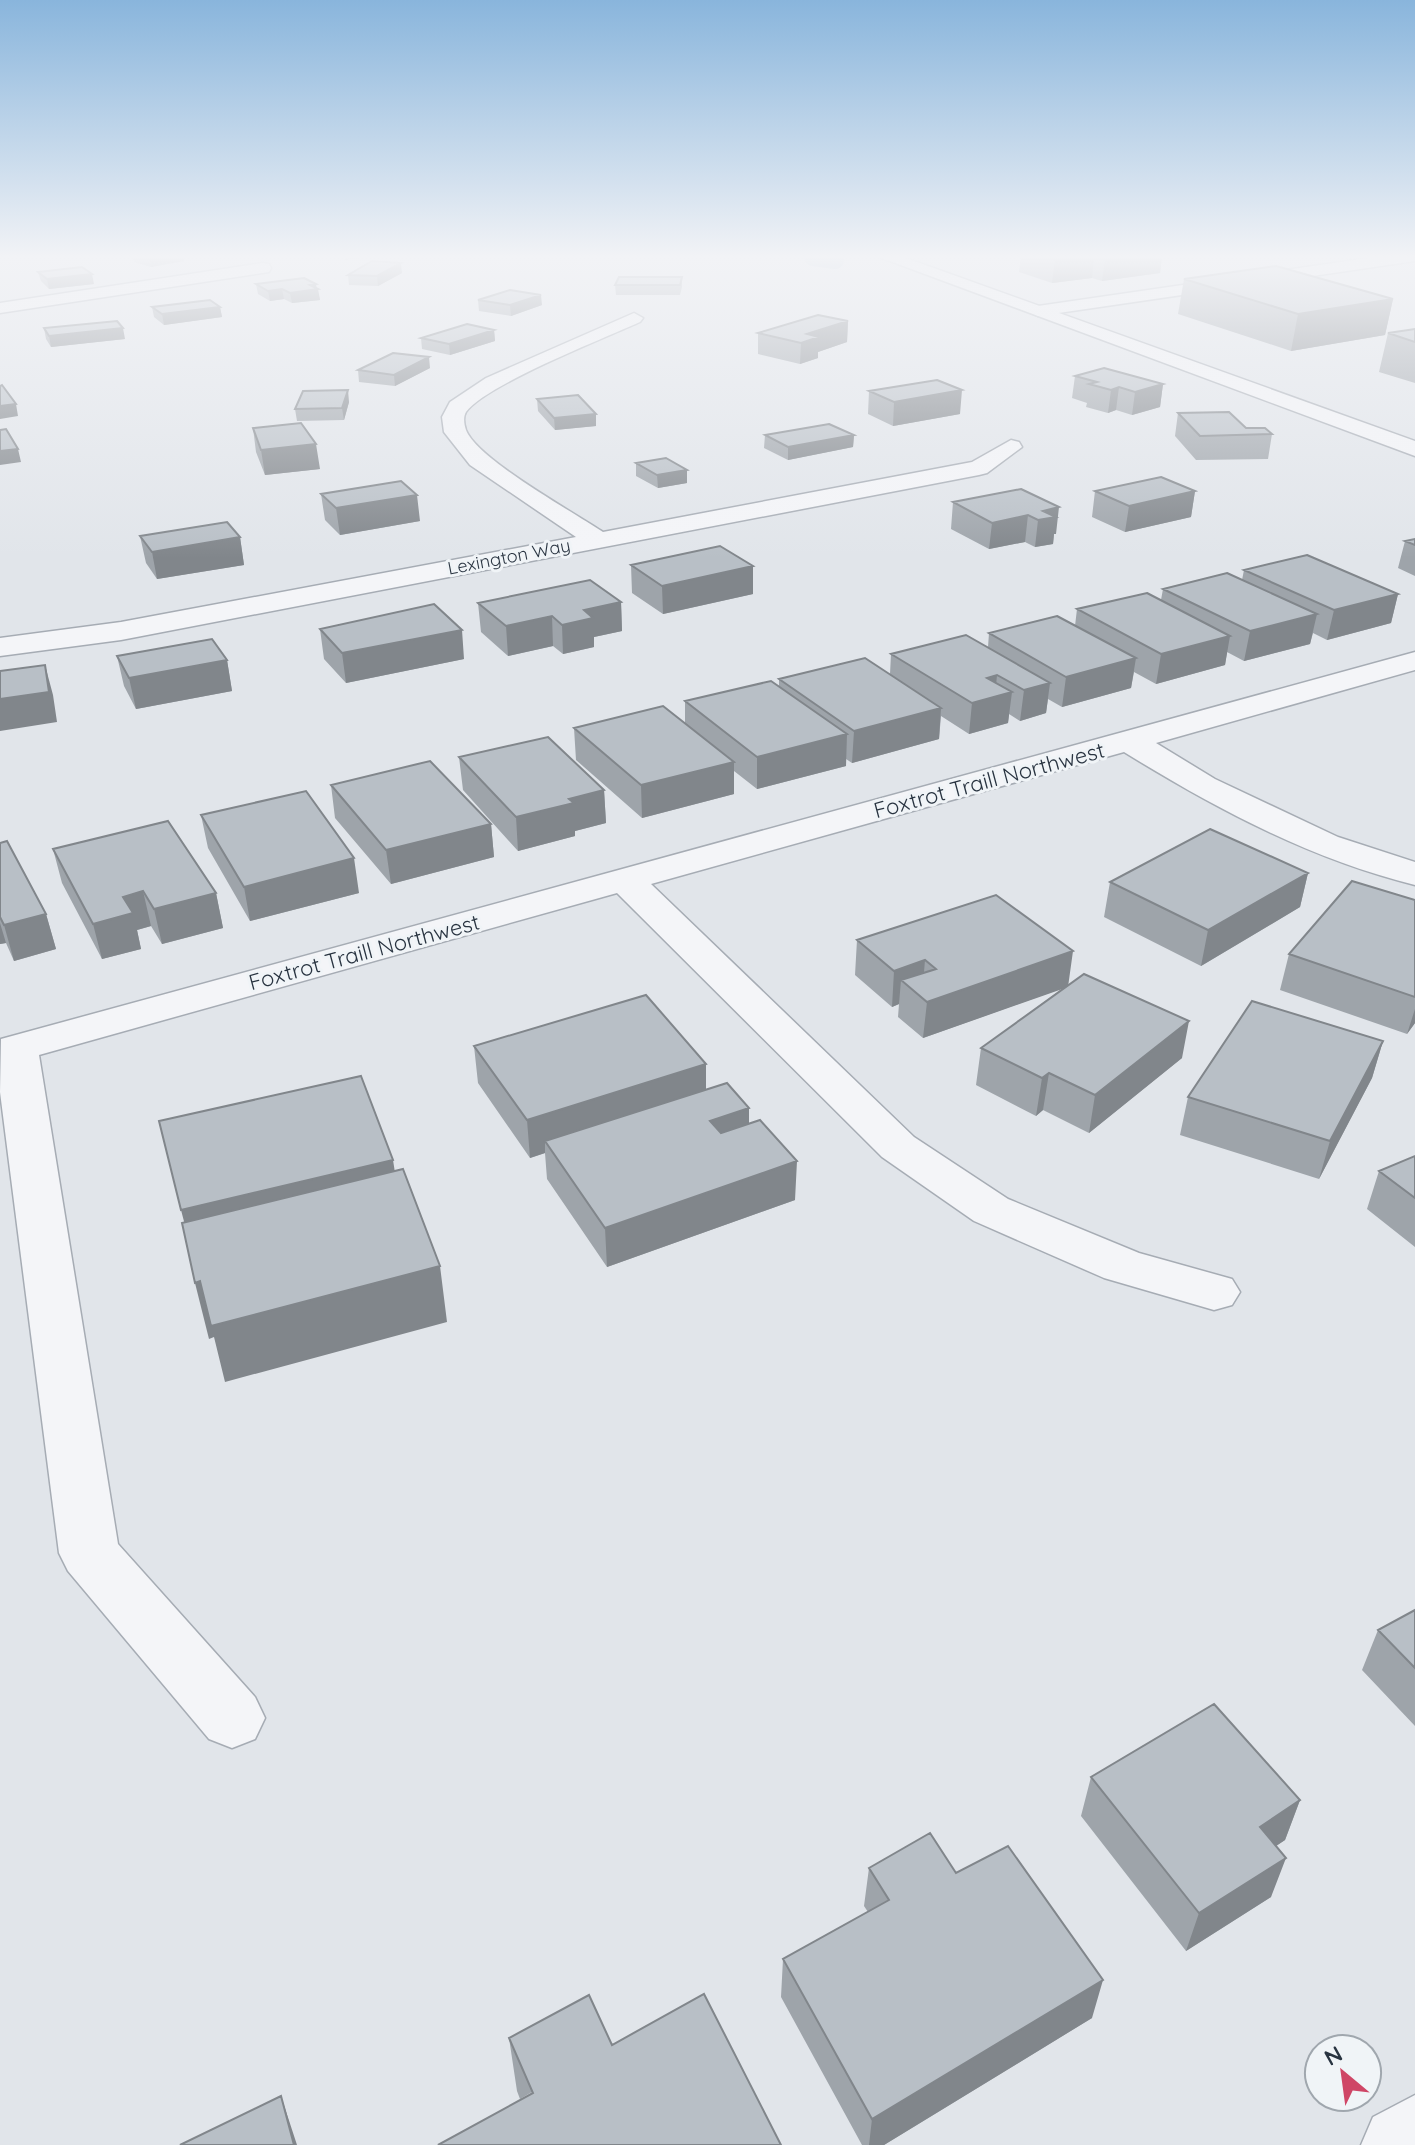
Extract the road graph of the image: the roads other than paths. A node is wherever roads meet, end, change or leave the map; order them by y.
1 (548, 357) edge
2 (1164, 357) edge
3 (1011, 447) dead end
4 (1415, 449) edge
5 (598, 540) junction
6 (0, 647) edge
7 (1415, 661) edge
8 (1130, 741) junction
9 (1415, 874) edge
10 (625, 880) junction
11 (1214, 1292) dead end
12 (232, 1718) dead end
13 (1415, 2135) edge
14 (1401, 2145) edge

1 - 5 street
2 - 4 street
3 - 5 street, Lexington Way
5 - 6 street, Lexington Way
7 - 8 street, Foxtrot Traill Northwest
8 - 9 street
8 - 10 street, Foxtrot Traill Northwest
10 - 11 street
10 - 12 street, Foxtrot Traill Northwest
13 - 14 street

